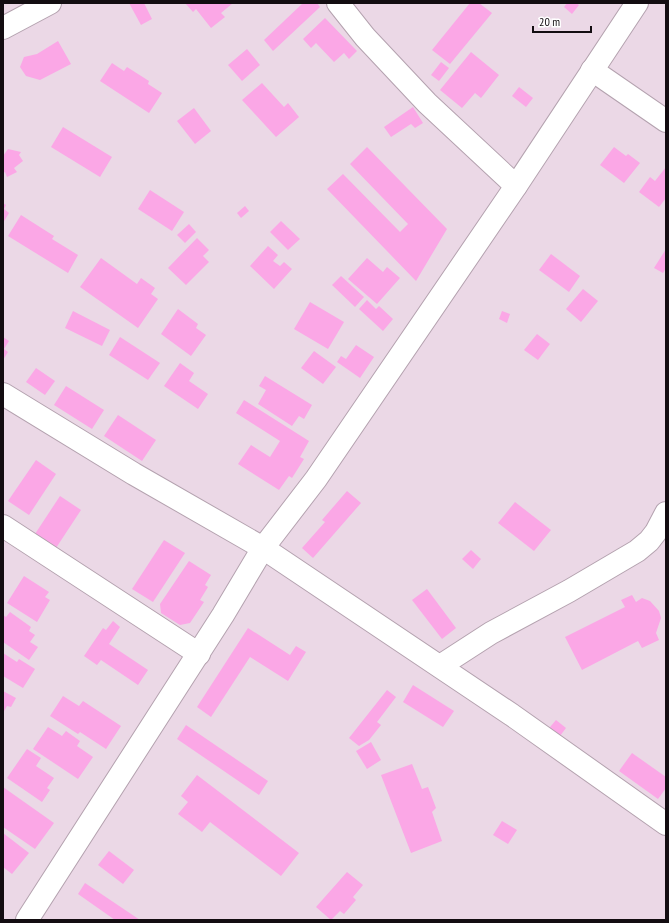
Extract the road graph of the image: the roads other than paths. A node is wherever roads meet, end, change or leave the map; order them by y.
1 (50, 3) edge
2 (338, 3) edge
3 (637, 3) edge
4 (3, 28) edge
5 (592, 70) junction
6 (666, 120) edge
7 (516, 186) junction
8 (3, 394) edge
9 (666, 513) edge
10 (3, 526) edge
11 (263, 548) junction
12 (198, 654) junction
13 (440, 666) junction
14 (666, 824) edge
15 (28, 920) edge

1 - 4 street
2 - 7 street
3 - 5 street
5 - 6 street
5 - 7 street
7 - 11 street
8 - 11 street
9 - 13 street
10 - 12 street
11 - 12 street
11 - 13 street
12 - 15 street
13 - 14 street

